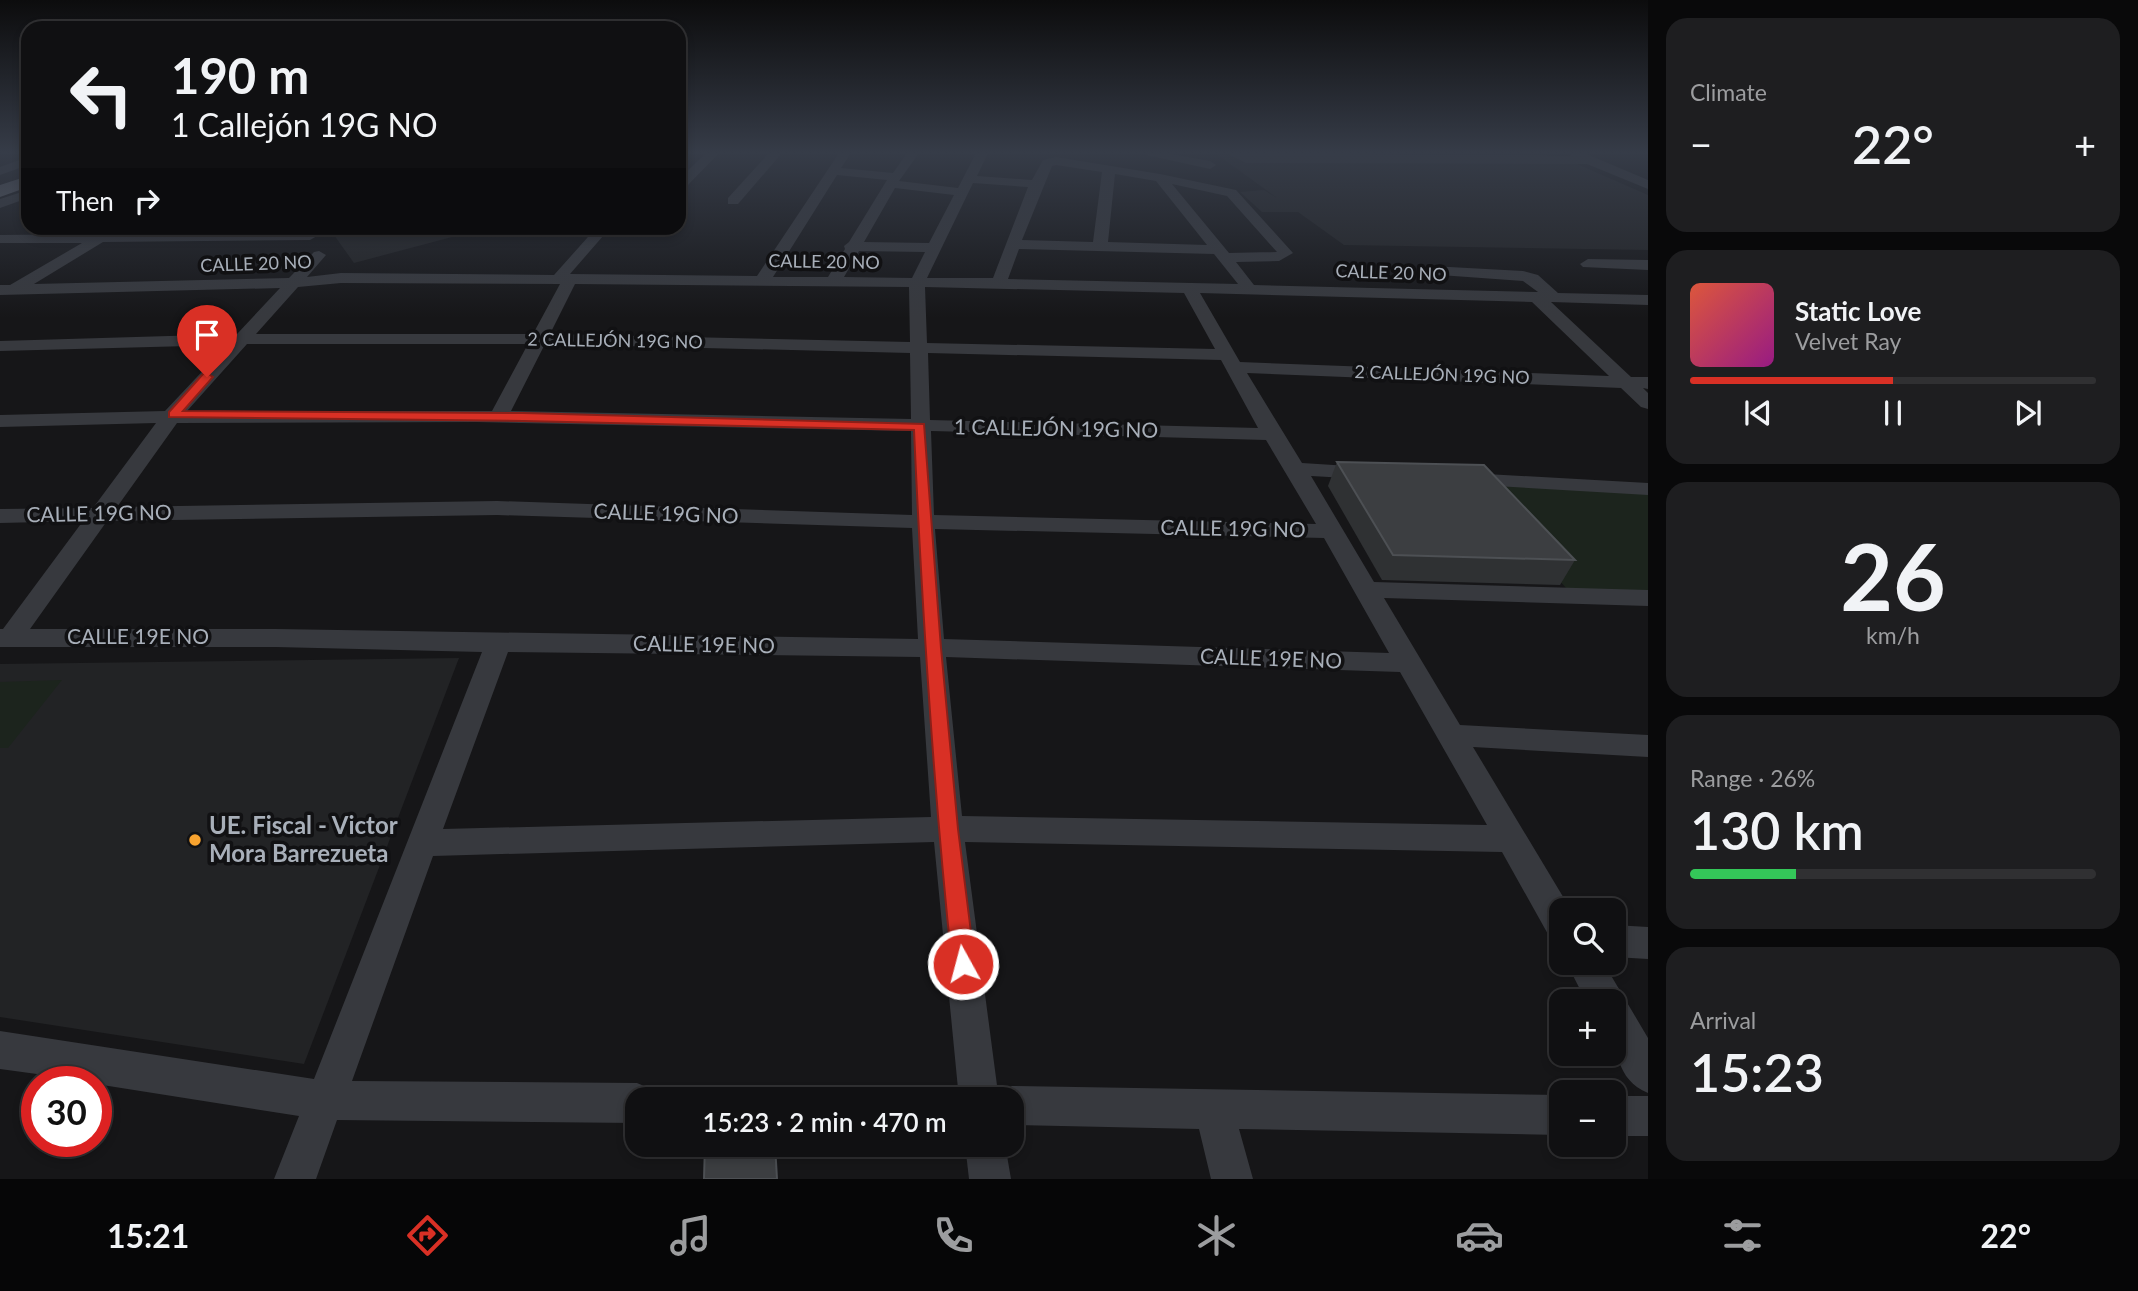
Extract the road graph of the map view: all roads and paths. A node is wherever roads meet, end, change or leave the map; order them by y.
1 (808, 208) edge
2 (876, 208) edge
3 (955, 208) edge
4 (1027, 208) edge
5 (1105, 208) edge
6 (1184, 208) edge
7 (1245, 208) edge
8 (106, 235) edge
9 (597, 235) edge
10 (0, 239) edge
11 (98, 239) junction
12 (311, 239) edge
13 (1014, 244) junction
14 (851, 246) junction
15 (1100, 247) junction
16 (936, 248) junction
17 (1222, 254) junction
18 (1588, 264) dead end
19 (1648, 265) edge
20 (1431, 271) dead end
21 (341, 278) junction
22 (566, 279) junction
23 (762, 281) junction
24 (832, 282) junction
25 (295, 283) junction
26 (917, 283) junction
27 (999, 283) junction
28 (1189, 287) junction
29 (1248, 287) junction
30 (4, 294) edge
31 (1545, 297) junction
32 (1648, 300) edge
33 (241, 339) junction
34 (539, 339) junction
35 (0, 346) edge
36 (918, 346) junction
37 (1232, 361) junction
38 (1624, 382) junction
39 (1648, 383) edge
40 (1648, 403) edge
41 (173, 415) junction
42 (498, 417) junction
43 (0, 421) edge
44 (920, 426) junction
45 (1272, 434) junction
46 (1296, 470) junction
47 (1391, 475) edge
48 (1445, 478) edge
49 (1648, 489) edge
50 (100, 513) junction
51 (0, 516) edge
52 (923, 522) junction
53 (1331, 531) junction
54 (1366, 590) junction
55 (1648, 598) edge
56 (6, 638) edge
57 (498, 643) junction
58 (932, 648) junction
59 (1409, 663) junction
60 (1450, 734) junction
61 (1648, 746) edge
62 (948, 829) junction
63 (1511, 839) junction
64 (422, 843) junction
65 (1549, 904) edge
66 (1626, 942) edge
67 (1648, 943) edge
68 (1626, 1035) edge
69 (0, 1051) edge
70 (1648, 1073) edge
71 (978, 1087) edge
72 (324, 1100) junction
73 (625, 1103) edge
74 (1024, 1107) edge
75 (1214, 1111) junction
76 (1549, 1115) edge
77 (1626, 1116) edge
78 (1648, 1116) edge
79 (987, 1157) edge
80 (295, 1179) edge
81 (990, 1179) edge
82 (1232, 1179) edge

1 - 23 street
2 - 14 street
3 - 16 street
4 - 13 street
5 - 15 street
6 - 17 street
7 - 17 street
8 - 11 street
9 - 22 street
10 - 11 street
11 - 12 street
11 - 30 street
12 - 21 street
12 - 25 street
13 - 15 street
13 - 27 street
14 - 16 street
14 - 24 street
15 - 17 street
16 - 26 street
17 - 29 street
18 - 19 street
20 - 31 street
21 - 22 street, CALLE 20 NO
21 - 25 street, CALLE 20 NO
22 - 23 street, CALLE 20 NO
22 - 34 street
23 - 24 street, CALLE 20 NO
24 - 26 street, CALLE 20 NO
25 - 30 street, CALLE 20 NO
25 - 33 street
26 - 27 street, CALLE 20 NO
26 - 36 street
27 - 28 street, CALLE 20 NO
28 - 29 street, CALLE 20 NO
28 - 37 street
29 - 31 street, CALLE 20 NO
31 - 32 street, CALLE 20 NO
31 - 38 street
33 - 34 street, 2 CALLEJÓN 19G NO
33 - 35 street, 2 CALLEJÓN 19G NO
33 - 41 street
34 - 36 street, 2 CALLEJÓN 19G NO
34 - 42 street
36 - 37 street, 2 CALLEJÓN 19G NO
36 - 44 street
37 - 38 street, 2 CALLEJÓN 19G NO
37 - 45 street
38 - 39 street, 2 CALLEJÓN 19G NO
38 - 40 street
41 - 42 street, 1 CALLEJÓN 19G NO
41 - 43 street, 1 CALLEJÓN 19G NO
41 - 50 street
42 - 44 street, 1 CALLEJÓN 19G NO
44 - 45 street, 1 CALLEJÓN 19G NO
44 - 52 street
45 - 46 street
46 - 47 street
46 - 53 street
48 - 49 street
50 - 51 street, CALLE 19G NO
50 - 52 street, CALLE 19G NO
50 - 56 street
52 - 53 street, CALLE 19G NO
52 - 58 street
53 - 54 street
54 - 55 street
54 - 59 street
56 - 57 street, CALLE 19E NO
57 - 58 street, CALLE 19E NO
57 - 64 street
58 - 59 street, CALLE 19E NO
58 - 62 street
59 - 60 street
60 - 61 street
60 - 63 street
62 - 63 street
62 - 64 street
62 - 71 street
63 - 65 street
64 - 72 street
66 - 67 street
68 - 70 street
69 - 72 street
72 - 73 street
72 - 80 street
74 - 75 street
75 - 76 street
75 - 82 street
77 - 78 street
79 - 81 street

